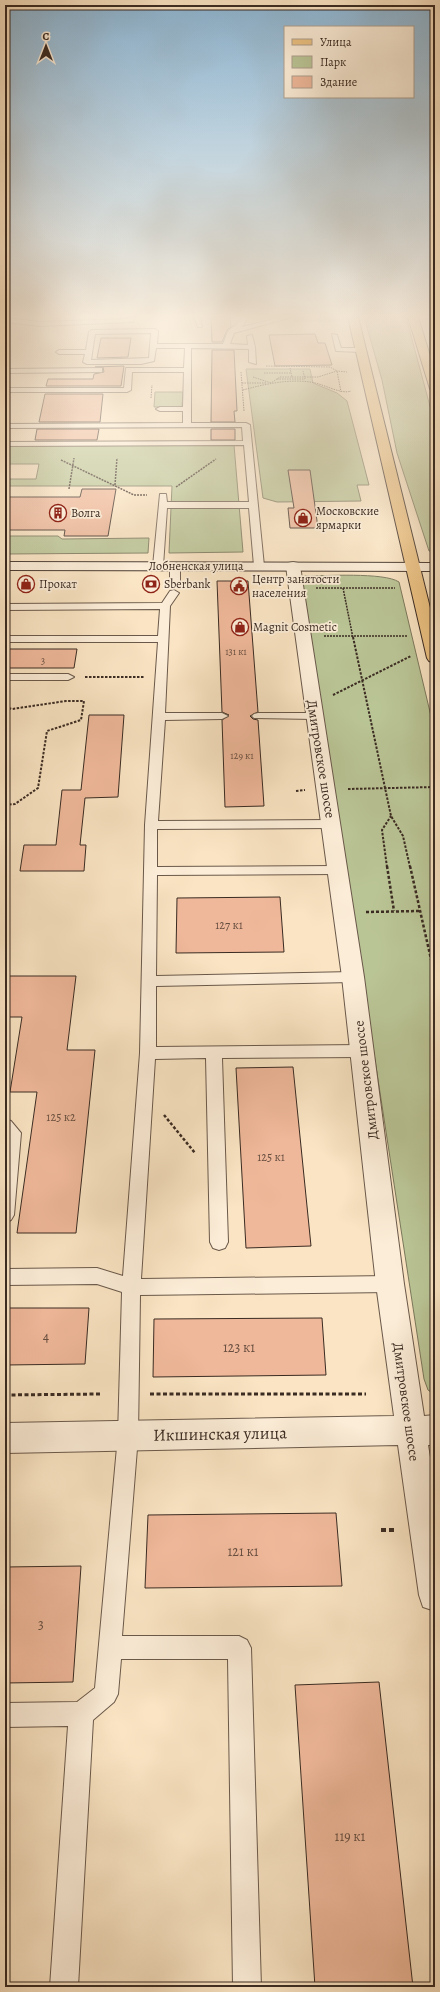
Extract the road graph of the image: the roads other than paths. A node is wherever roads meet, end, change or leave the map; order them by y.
1 (187, 409) edge
2 (374, 410) edge
3 (5, 426) edge
4 (187, 426) junction
5 (28, 435) junction
6 (247, 443) junction
7 (5, 444) edge
8 (253, 505) junction
9 (5, 566) edge
10 (158, 566) junction
11 (175, 566) junction
12 (259, 566) junction
13 (293, 566) junction
14 (412, 567) junction
15 (435, 567) edge
16 (175, 581) dead end
17 (174, 593) dead end
18 (165, 606) junction
19 (5, 607) edge
20 (5, 639) edge
21 (163, 639) junction
22 (435, 658) edge
23 (5, 677) edge
24 (68, 677) road end
25 (313, 711) junction
26 (222, 716) dead end
27 (258, 716) dead end
28 (159, 717) junction
29 (331, 824) junction
30 (151, 825) junction
31 (338, 870) junction
32 (151, 871) junction
33 (352, 977) junction
34 (149, 981) junction
35 (363, 1051) junction
36 (214, 1052) junction
37 (148, 1053) junction
38 (5, 1126) edge
39 (5, 1215) edge
40 (219, 1242) dead end
41 (5, 1277) edge
42 (390, 1284) junction
43 (131, 1287) junction
44 (423, 1431) edge
45 (128, 1436) junction
46 (5, 1438) edge
47 (435, 1595) edge
48 (110, 1647) junction
49 (81, 1714) junction
50 (5, 1715) edge
51 (64, 1987) edge
52 (247, 1987) edge

1 - 4 lane
2 - 14 main road
3 - 5 lane
4 - 5 lane
4 - 6 lane
5 - 6 lane
5 - 7 lane
6 - 8 lane
8 - 10 lane
8 - 12 lane
9 - 10 street, Лобненская улица
10 - 11 street, Лобненская улица
11 - 12 street, Лобненская улица
11 - 16 lane
12 - 13 street, Лобненская улица
13 - 14 street, Лобненская улица
13 - 25 street, Дмитровское шоссе
14 - 15 street, Лобненская улица
14 - 22 main road
17 - 18 lane
18 - 19 lane
18 - 21 lane
20 - 21 lane
21 - 28 lane
23 - 24 lane
25 - 27 lane
25 - 29 street, Дмитровское шоссе
26 - 28 lane
28 - 30 lane
29 - 30 lane
29 - 31 street, Дмитровское шоссе
30 - 32 lane
31 - 32 lane
31 - 33 street, Дмитровское шоссе
32 - 34 lane
33 - 34 lane
33 - 35 street, Дмитровское шоссе
34 - 37 lane
35 - 36 lane
35 - 42 street, Дмитровское шоссе
36 - 37 lane
36 - 40 lane
37 - 43 lane
38 - 39 lane
41 - 43 lane
42 - 43 lane
42 - 44 street, Дмитровское шоссе
43 - 45 lane
44 - 45 street, Икшинская улица
44 - 47 street, Дмитровское шоссе
45 - 46 street, Икшинская улица
45 - 48 lane
48 - 49 lane
48 - 52 lane
49 - 50 lane
49 - 51 lane

